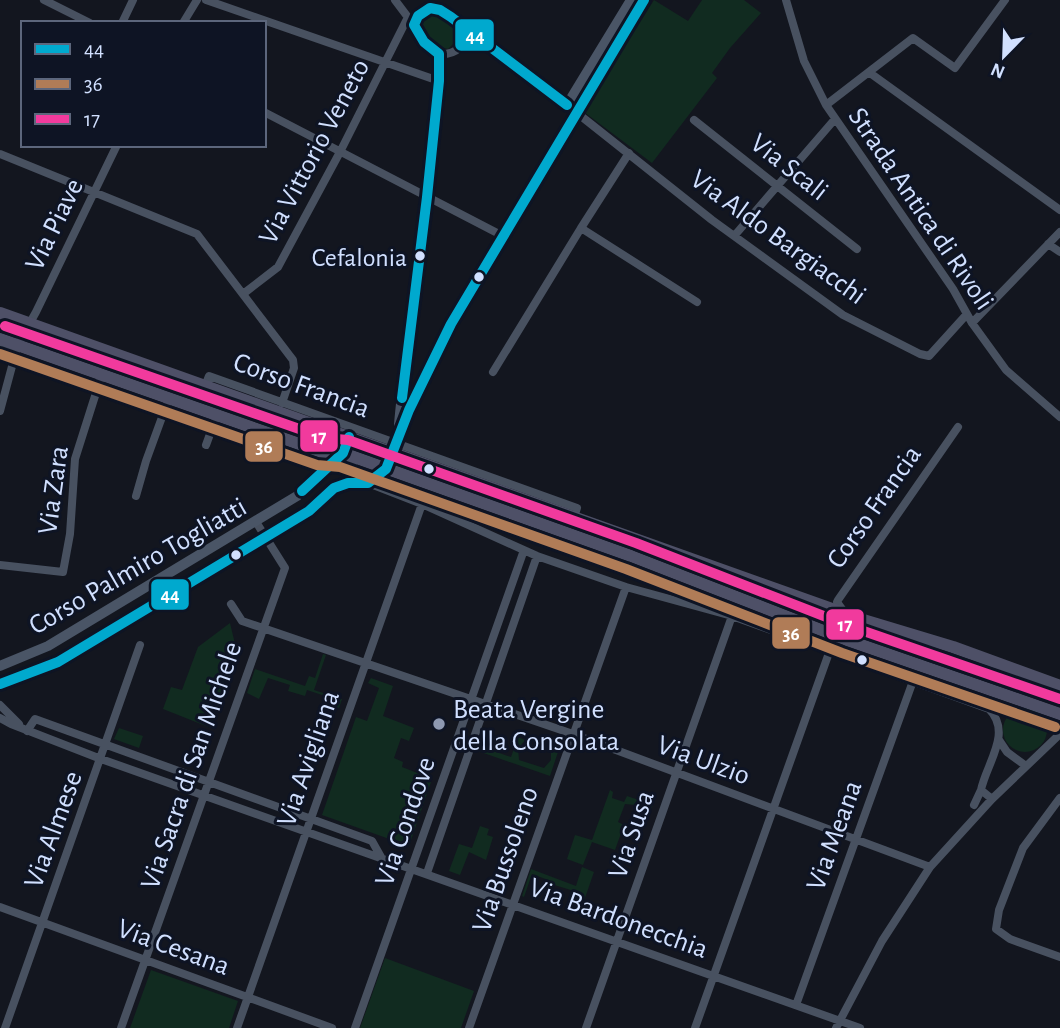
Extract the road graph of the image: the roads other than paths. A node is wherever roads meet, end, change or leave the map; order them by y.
1 (44, 0) edge
2 (133, 0) edge
3 (197, 0) edge
4 (206, 0) edge
5 (395, 0) edge
6 (631, 0) edge
7 (644, 0) edge
8 (786, 0) edge
9 (1006, 0) edge
10 (430, 4) edge
11 (86, 21) edge
12 (123, 21) edge
13 (184, 21) edge
14 (266, 21) edge
15 (266, 21) edge
16 (411, 21) junction
17 (465, 28) junction
18 (439, 54) junction
19 (385, 63) junction
20 (870, 72) junction
21 (439, 81) junction
22 (826, 105) junction
23 (571, 108) junction
24 (266, 113) edge
25 (835, 119) junction
26 (694, 120) dead end
27 (116, 147) edge
28 (340, 152) junction
29 (629, 153) junction
30 (0, 154) edge
31 (777, 185) junction
32 (93, 193) junction
33 (427, 197) junction
34 (1060, 210) edge
35 (581, 228) junction
36 (1060, 232) edge
37 (734, 235) junction
38 (503, 236) junction
39 (1048, 244) junction
40 (857, 248) dead end
41 (1060, 252) edge
42 (243, 294) junction
43 (697, 302) dead end
44 (1, 310) edge
45 (967, 314) junction
46 (29, 323) junction
47 (972, 323) junction
48 (0, 339) edge
49 (0, 347) edge
50 (16, 348) junction
51 (493, 372) dead end
52 (102, 374) junction
53 (405, 379) junction
54 (421, 384) junction
55 (205, 386) junction
56 (169, 398) junction
57 (282, 403) junction
58 (0, 411) edge
59 (217, 415) junction
60 (1060, 417) edge
61 (958, 427) dead end
62 (349, 437) junction
63 (395, 443) junction
64 (206, 445) dead end
65 (343, 453) junction
66 (386, 469) junction
67 (368, 483) junction
68 (136, 496) dead end
69 (422, 504) junction
70 (256, 522) junction
71 (267, 537) junction
72 (637, 540) junction
73 (524, 550) junction
74 (537, 556) junction
75 (631, 556) junction
76 (0, 565) edge
77 (626, 587) junction
78 (231, 604) dead end
79 (845, 613) junction
80 (732, 616) junction
81 (262, 629) junction
82 (837, 635) junction
83 (140, 645) dead end
84 (830, 650) junction
85 (364, 664) junction
86 (0, 666) edge
87 (913, 681) junction
88 (0, 684) edge
89 (1060, 686) edge
90 (471, 700) junction
91 (0, 705) edge
92 (486, 705) junction
93 (1060, 714) edge
94 (0, 719) edge
95 (27, 731) junction
96 (573, 734) junction
97 (1060, 734) edge
98 (999, 740) junction
99 (106, 746) junction
100 (101, 759) junction
101 (1026, 766) junction
102 (676, 773) junction
103 (208, 780) junction
104 (981, 790) junction
105 (204, 794) junction
106 (1060, 798) edge
107 (992, 799) junction
108 (974, 805) dead end
109 (774, 809) junction
110 (311, 818) junction
111 (306, 831) junction
112 (856, 839) junction
113 (381, 857) junction
114 (930, 867) junction
115 (412, 868) junction
116 (427, 873) junction
117 (513, 904) junction
118 (0, 907) edge
119 (43, 922) junction
120 (617, 941) junction
121 (1060, 957) edge
122 (146, 960) junction
123 (714, 975) junction
124 (248, 998) junction
125 (796, 1005) junction
126 (838, 1024) edge
127 (5, 1028) edge
128 (121, 1028) edge
129 (237, 1028) edge
130 (332, 1028) edge
131 (355, 1028) edge
132 (468, 1028) edge
133 (586, 1028) edge
134 (695, 1028) edge
135 (860, 1028) edge

1 - 11 street
2 - 12 street
3 - 13 street
4 - 15 street
5 - 16 street
6 - 23 street
7 - 23 street
8 - 22 street, Strada Antica di Rivoli
9 - 20 street
10 - 16 street
10 - 17 street
14 - 19 street
16 - 18 street
16 - 19 street, Via Vittorio Veneto
17 - 18 street
17 - 23 street
18 - 21 street
19 - 21 street
19 - 28 street, Via Vittorio Veneto
20 - 22 street
20 - 34 street
21 - 33 street
22 - 25 street, Strada Antica di Rivoli
23 - 29 street, Via Aldo Bargiacchi
23 - 38 street
24 - 28 street
25 - 31 street
25 - 45 street, Strada Antica di Rivoli
26 - 31 street, Via Scali
27 - 32 street, Via Piave
28 - 33 street
28 - 42 street, Via Vittorio Veneto
29 - 35 street
29 - 37 street, Via Aldo Bargiacchi
30 - 32 street
31 - 37 street
31 - 40 street, Via Scali
32 - 42 street
32 - 46 street, Via Piave
33 - 38 street
33 - 53 street
35 - 43 street
35 - 51 street
36 - 39 street
37 - 45 street, Via Aldo Bargiacchi
38 - 54 street
39 - 41 street
39 - 47 street
42 - 57 street
44 - 46 main road, Corso Francia
45 - 47 street, Strada Antica di Rivoli
46 - 50 street, Via Piave
46 - 55 main road, Corso Francia
47 - 60 street, Strada Antica di Rivoli
48 - 50 main road, Corso Francia
49 - 50 street, Corso Francia
50 - 52 main road, Corso Francia
50 - 58 street, Via Piave
52 - 56 main road, Corso Francia
52 - 76 street, Via Zara
53 - 54 street
53 - 63 street
54 - 63 street
55 - 57 street, Corso Francia
55 - 62 main road, Corso Francia
56 - 59 main road, Corso Francia
56 - 68 street
57 - 63 street, Corso Francia
59 - 64 street, Corso Francia
59 - 65 main road, Corso Francia
61 - 79 street, Corso Francia
62 - 63 main road, Corso Francia
62 - 65 street, Corso Palmiro Togliatti
63 - 66 street
63 - 72 main road, Corso Francia
65 - 66 main road, Corso Francia
65 - 67 street, Corso Francia
65 - 70 street, Corso Palmiro Togliatti
66 - 67 street
66 - 75 main road, Corso Francia
67 - 69 street, Corso Francia
67 - 71 street, Corso Palmiro Togliatti
69 - 73 street, Corso Francia
69 - 85 street, Via Avigliana
70 - 71 street, Via Sacra di San Michele
70 - 86 street, Corso Palmiro Togliatti
71 - 81 street, Via Sacra di San Michele
71 - 88 street, Corso Palmiro Togliatti
72 - 75 street
72 - 79 main road, Corso Francia
73 - 74 street, Corso Francia
73 - 90 street, Via Condove
74 - 77 street, Corso Francia
74 - 92 street, Via Condove
75 - 82 main road, Corso Francia
77 - 80 street, Corso Francia
77 - 96 street, Via Bussoleno
78 - 81 street, Via Ulzio
79 - 82 street
79 - 89 main road, Corso Francia
80 - 84 street, Corso Francia
80 - 102 street, Via Susa
81 - 85 street, Via Ulzio
81 - 103 street, Via Sacra di San Michele
82 - 84 street
82 - 93 main road, Corso Francia
83 - 99 street, Via Almese
84 - 87 street, Corso Francia
84 - 109 street
85 - 90 street, Via Ulzio
85 - 110 street, Via Avigliana
87 - 98 street, Corso Francia
87 - 112 street, Via Meana
90 - 92 street, Via Ulzio
90 - 115 street, Via Condove
91 - 95 street, Via Bardonecchia
92 - 96 street, Via Ulzio
92 - 116 street, Via Condove
94 - 95 street, Via Bardonecchia
95 - 99 street, Via Bardonecchia
95 - 100 street, Via Bardonecchia
96 - 102 street, Via Ulzio
96 - 117 street, Via Bussoleno
97 - 101 street
98 - 101 street
98 - 104 street
99 - 100 street, Via Almese
99 - 103 street, Via Bardonecchia
100 - 105 street, Via Bardonecchia
100 - 119 street, Via Almese
101 - 107 street
102 - 109 street, Via Ulzio
102 - 120 street, Via Susa
103 - 105 street, Via Sacra di San Michele
103 - 110 street, Via Bardonecchia
104 - 107 street
104 - 108 street
105 - 111 street, Via Bardonecchia
105 - 122 street, Via Sacra di San Michele
106 - 121 street
107 - 114 street
109 - 112 street, Via Ulzio
109 - 123 street
110 - 111 street, Via Avigliana
110 - 113 street, Via Bardonecchia
111 - 113 street, Via Bardonecchia
111 - 124 street, Via Avigliana
112 - 114 street, Via Ulzio
112 - 125 street, Via Meana
113 - 115 street, Via Bardonecchia
114 - 126 street
115 - 116 street, Via Bardonecchia
115 - 131 street, Via Condove
116 - 117 street, Via Bardonecchia
117 - 120 street, Via Bardonecchia
117 - 132 street, Via Bussoleno
118 - 119 street, Via Cesana
119 - 122 street, Via Cesana
119 - 127 street, Via Almese
120 - 123 street, Via Bardonecchia
120 - 133 street, Via Susa
122 - 124 street, Via Cesana
122 - 128 street, Via Sacra di San Michele
123 - 125 street, Via Bardonecchia
123 - 134 street
124 - 129 street, Via Avigliana
124 - 130 street, Via Cesana
125 - 126 street, Via Bardonecchia
126 - 135 street, Via Bardonecchia

